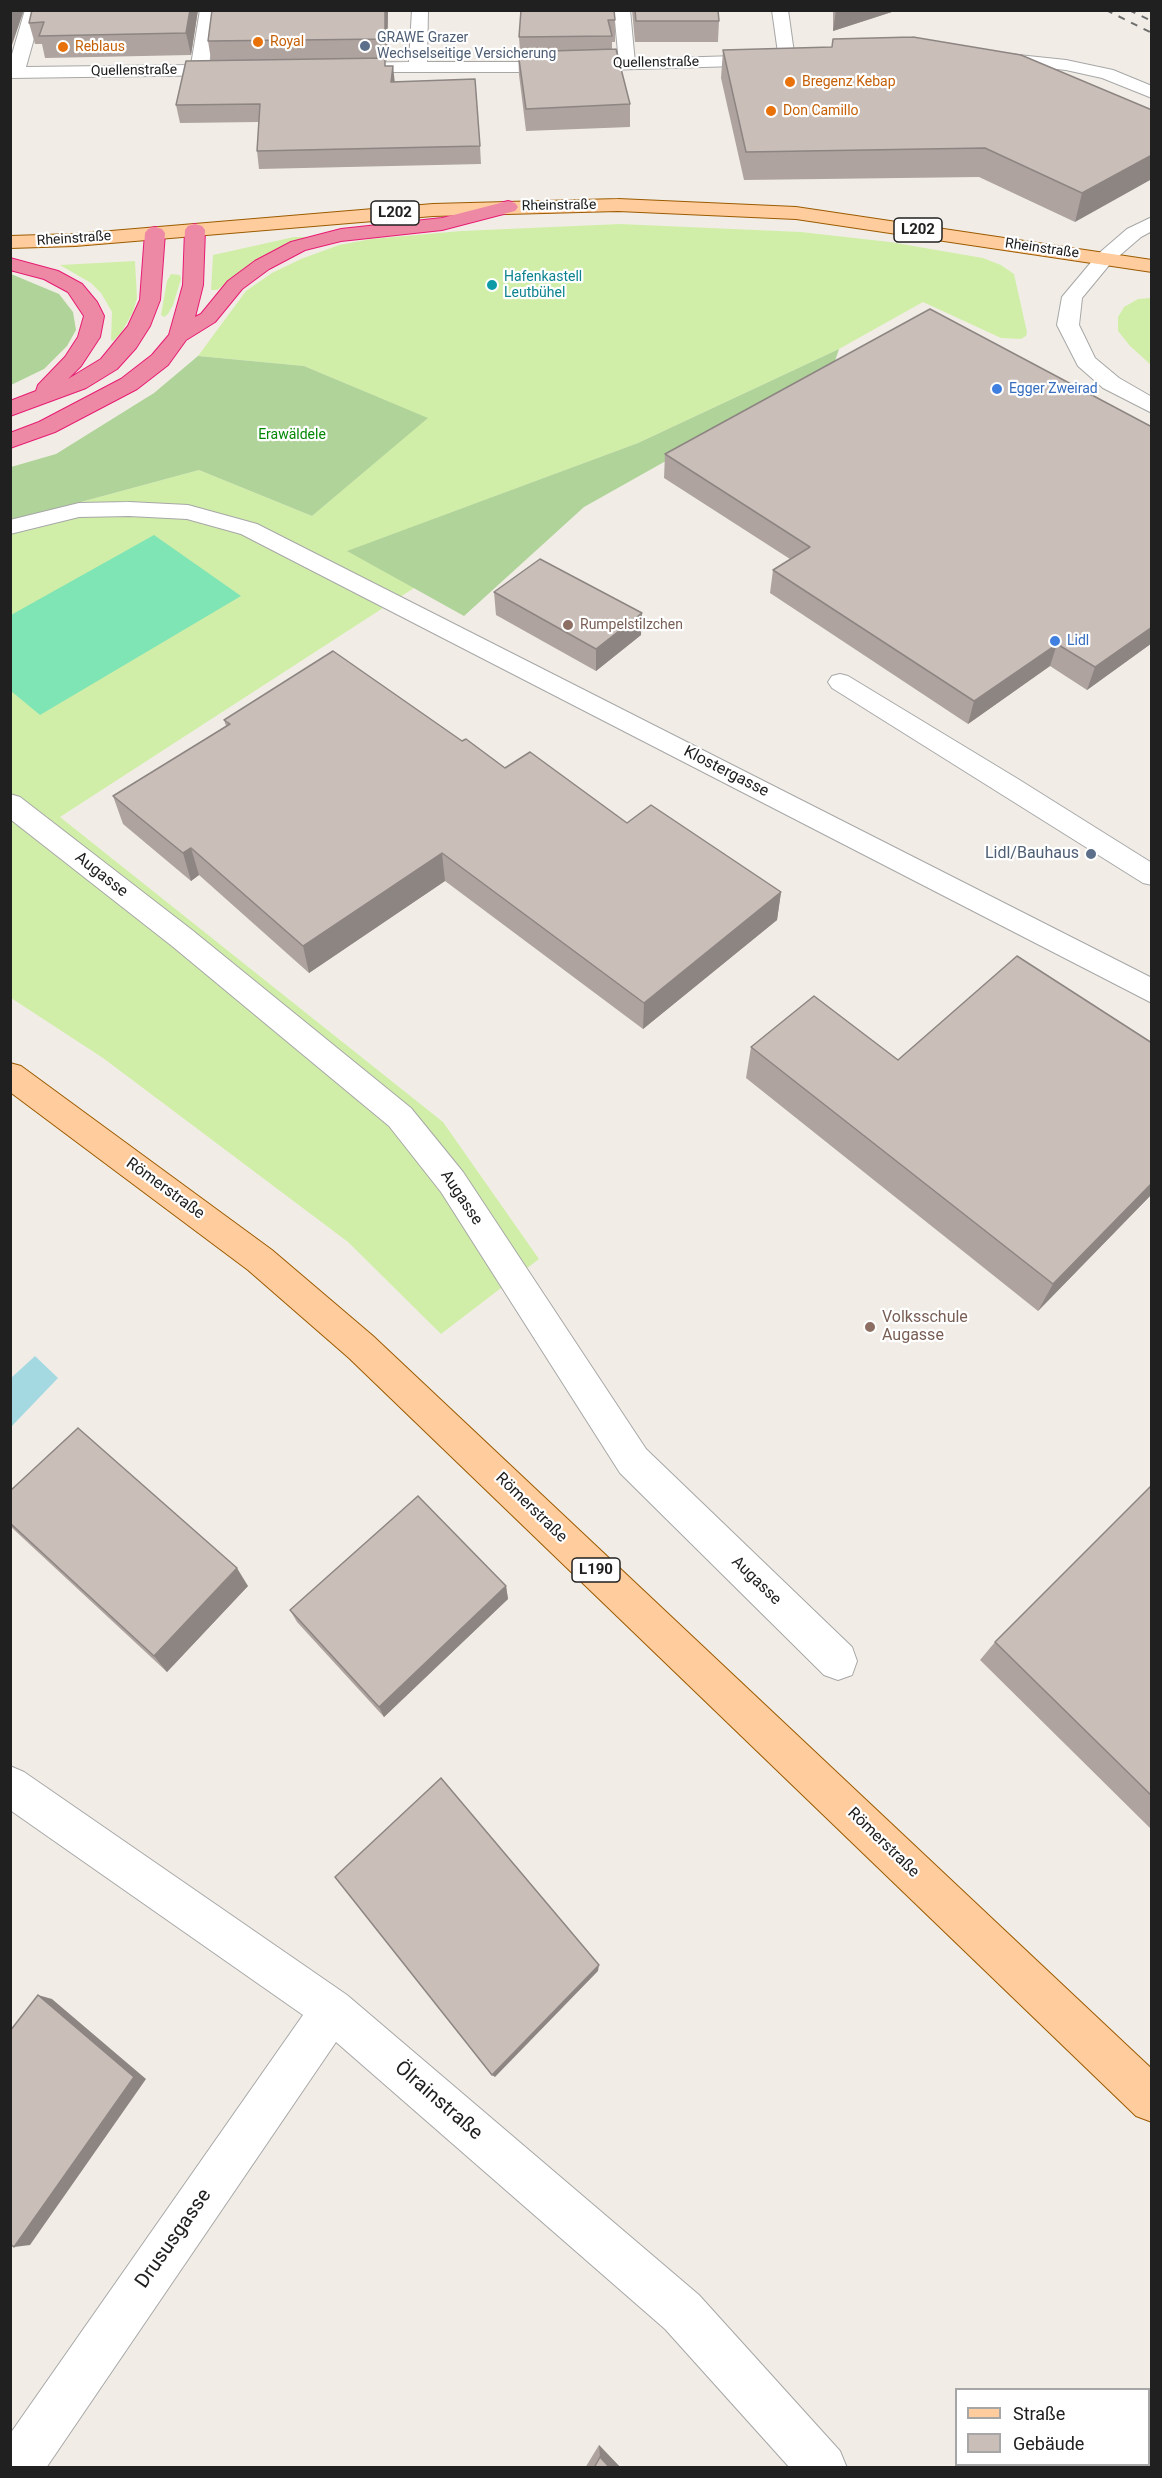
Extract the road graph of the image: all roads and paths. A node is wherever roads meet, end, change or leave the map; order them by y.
1 (34, 10) edge
2 (209, 10) edge
3 (420, 10) edge
4 (622, 10) edge
5 (780, 10) edge
6 (969, 57) edge
7 (793, 60) joint
8 (627, 63) junction
9 (418, 66) junction
10 (325, 68) edge
11 (245, 69) edge
12 (199, 70) junction
13 (13, 73) edge
14 (1152, 93) edge
15 (508, 207) junction
16 (1152, 223) edge
17 (195, 230) junction
18 (154, 233) junction
19 (10, 242) edge
20 (1105, 258) junction
21 (10, 264) edge
22 (1152, 266) edge
23 (179, 336) junction
24 (40, 398) junction
25 (1152, 406) edge
26 (10, 409) edge
27 (10, 441) edge
28 (10, 527) edge
29 (840, 682) dead end
30 (10, 804) edge
31 (1152, 876) edge
32 (1152, 992) edge
33 (10, 1075) edge
34 (838, 1661) dead end
35 (10, 1786) edge
36 (332, 2010) junction
37 (1152, 2100) edge
38 (16, 2468) edge
39 (823, 2468) edge

1 - 13 street
2 - 12 street
3 - 9 street
4 - 8 lane
5 - 7 lane
6 - 14 street
7 - 8 street, Quellenstraße
8 - 9 street, Quellenstraße
9 - 10 street, Quellenstraße
11 - 12 street, Quellenstraße
12 - 13 street, Quellenstraße
15 - 17 main road, Rheinstraße / L202
15 - 20 main road, Rheinstraße / L202
15 - 23 highway
16 - 20 street
17 - 18 main road, Rheinstraße / L202
17 - 23 highway
18 - 19 main road, Rheinstraße / L202
18 - 24 highway
20 - 22 main road, L202
20 - 25 street
21 - 24 highway
23 - 27 highway
24 - 26 highway
28 - 32 street, Klostergasse
29 - 31 lane
30 - 34 street, Augasse
33 - 37 main road, Römerstraße / L190
35 - 36 street, Ölrainstraße
36 - 38 street, Drususgasse
36 - 39 street, Ölrainstraße

